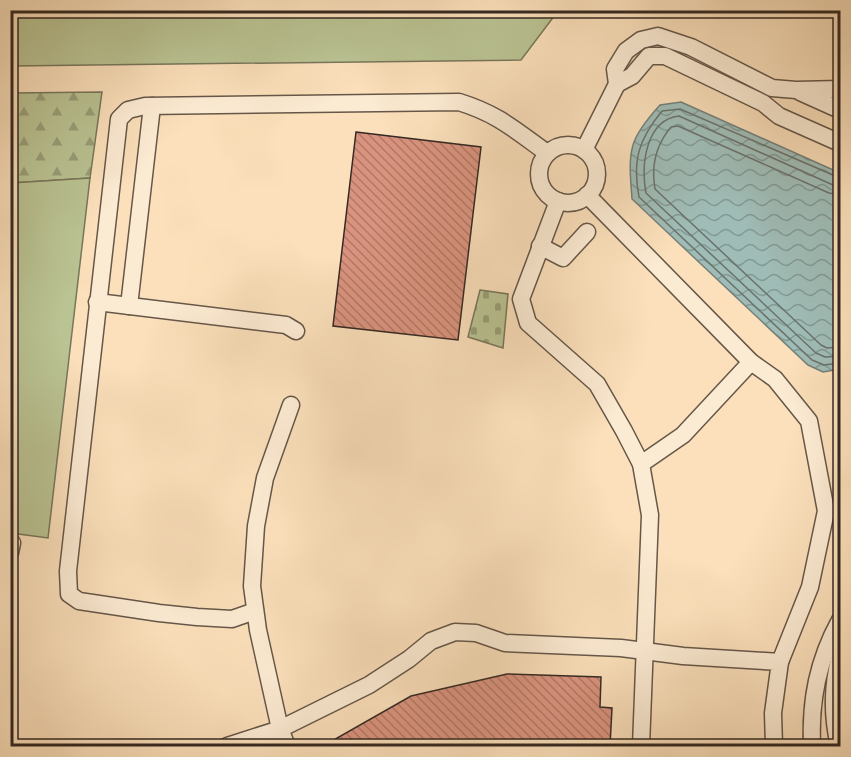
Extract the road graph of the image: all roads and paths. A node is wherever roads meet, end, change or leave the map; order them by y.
1 (15, 10) edge
2 (10, 13) edge
3 (617, 84) junction
4 (772, 88) junction
5 (840, 89) edge
6 (796, 90) junction
7 (763, 103) junction
8 (152, 106) junction
9 (840, 110) edge
10 (840, 143) edge
11 (584, 150) junction
12 (547, 153) junction
13 (587, 195) junction
14 (558, 201) junction
15 (587, 232) dead end
16 (540, 246) junction
17 (98, 302) junction
18 (129, 306) junction
19 (296, 331) dead end
20 (752, 362) junction
21 (291, 405) dead end
22 (641, 464) junction
23 (10, 542) edge
24 (10, 553) edge
25 (255, 611) junction
26 (840, 620) edge
27 (645, 651) junction
28 (840, 656) edge
29 (780, 662) junction
30 (280, 729) junction
31 (227, 747) edge
32 (287, 747) edge
33 (641, 747) edge
34 (774, 747) edge
35 (812, 747) edge
36 (839, 747) edge

1 - 2 path
3 - 4 street
3 - 7 street
3 - 11 street
4 - 6 street
4 - 7 street
5 - 6 street
6 - 9 street
7 - 10 street
8 - 12 street
8 - 17 street
8 - 18 street
11 - 12 street
11 - 13 street
12 - 14 street
13 - 14 street
13 - 20 street
14 - 16 street
15 - 16 street
16 - 22 street
17 - 18 street
17 - 25 street
18 - 19 street
20 - 22 street
20 - 29 street
21 - 25 street
22 - 27 street
23 - 24 street
25 - 30 street
26 - 35 street
27 - 29 street
27 - 30 street
27 - 33 street
28 - 36 street
29 - 34 street
30 - 31 street
30 - 32 street

